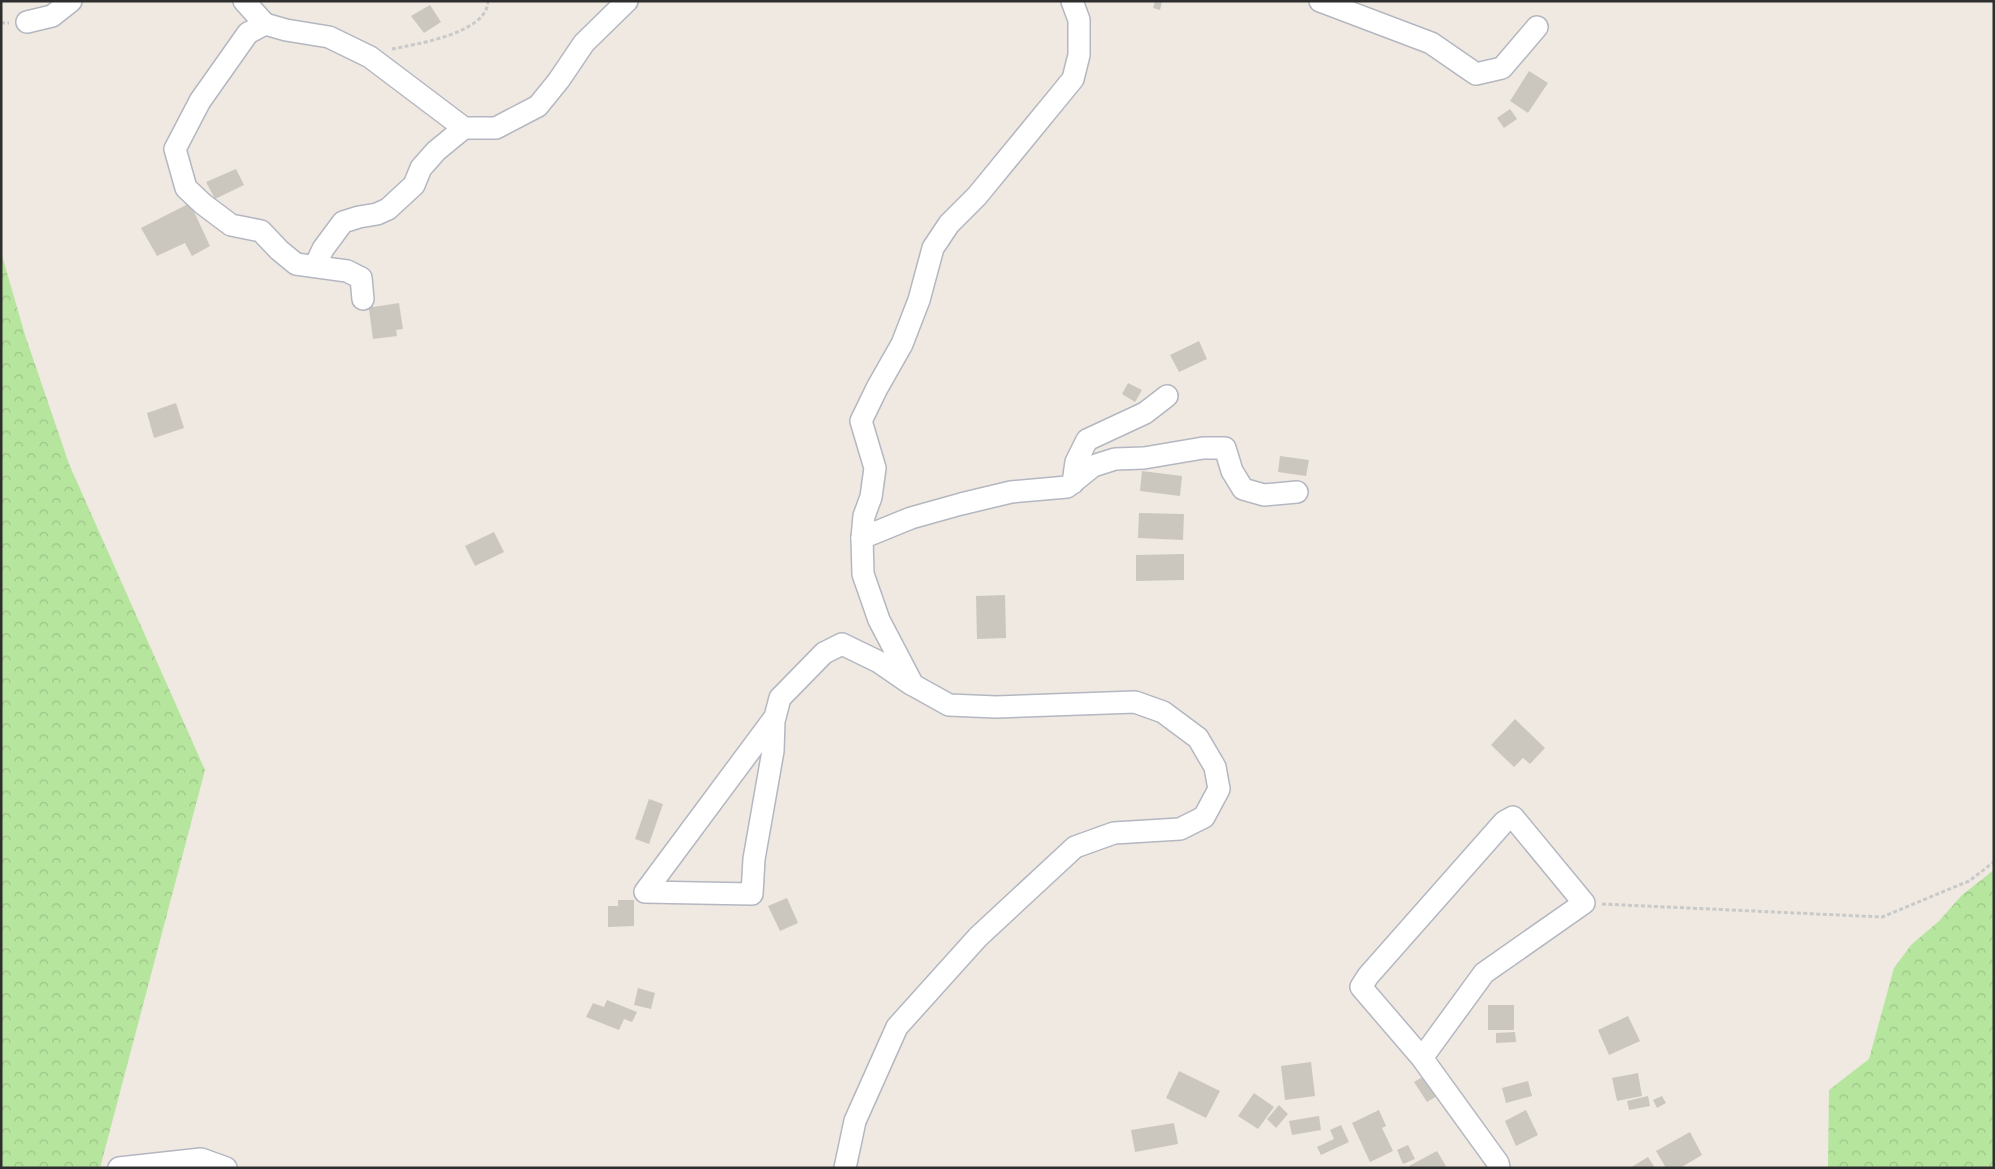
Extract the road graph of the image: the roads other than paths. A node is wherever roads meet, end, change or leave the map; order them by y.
1 (71, 1) edge
2 (244, 1) edge
3 (627, 1) edge
4 (1072, 1) edge
5 (1320, 1) edge
6 (27, 22) dead end
7 (265, 24) junction
8 (1537, 27) dead end
9 (464, 128) junction
10 (315, 266) junction
11 (363, 299) dead end
12 (1167, 396) dead end
13 (1073, 483) junction
14 (1297, 492) dead end
15 (862, 538) junction
16 (914, 686) junction
17 (775, 717) junction
18 (1422, 1058) junction
19 (118, 1168) edge
20 (226, 1168) edge
21 (845, 1168) edge
22 (1499, 1168) edge

1 - 6 street
2 - 7 street
3 - 9 street
4 - 15 street
5 - 8 street
7 - 9 street
7 - 10 street
9 - 10 street
10 - 11 street
12 - 13 street
13 - 14 street
13 - 15 street
15 - 16 street
16 - 17 street
16 - 21 street
17 - 17 street
18 - 18 street
18 - 22 street
19 - 20 street

